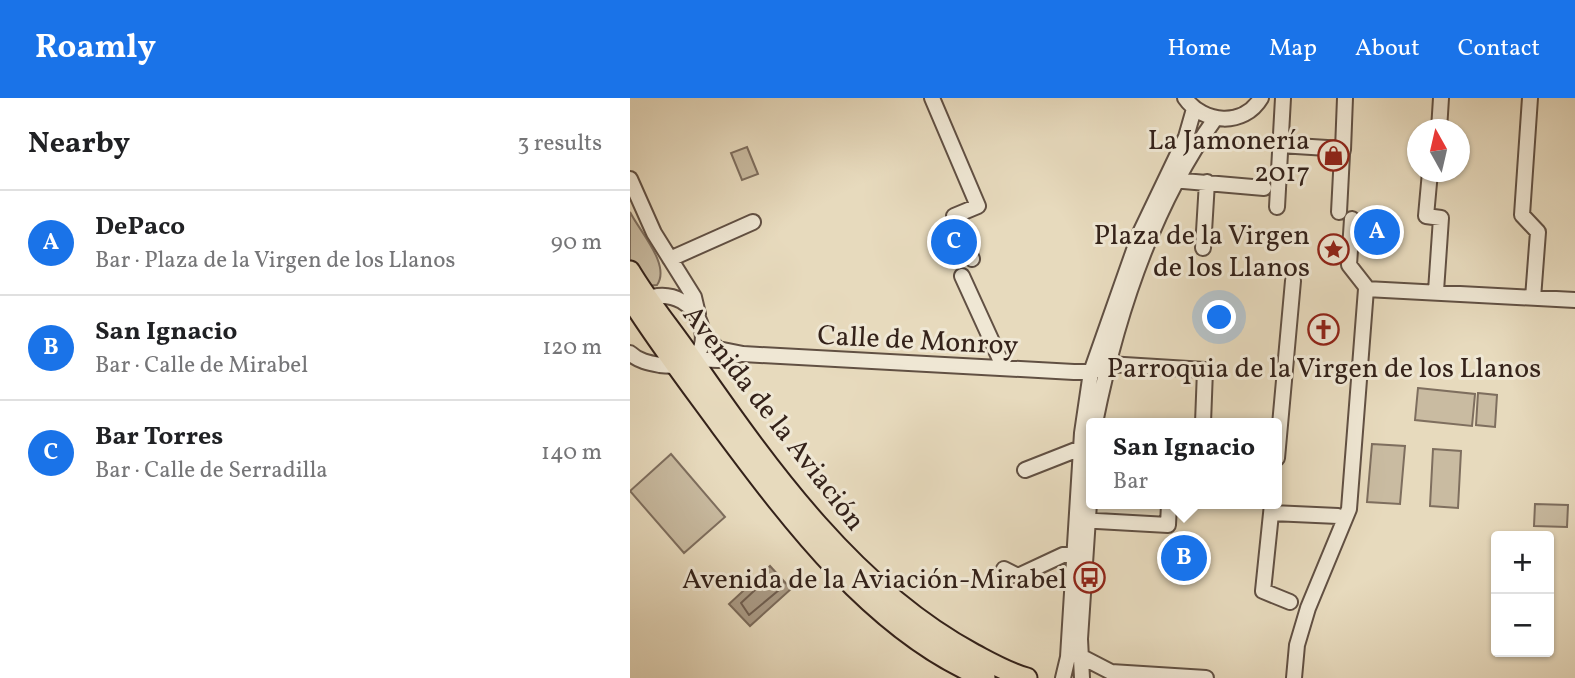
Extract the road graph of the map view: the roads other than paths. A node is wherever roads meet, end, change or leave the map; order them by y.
1 (932, 98) edge
2 (1261, 98) edge
3 (1283, 98) edge
4 (1345, 98) edge
5 (1441, 98) edge
6 (1530, 98) edge
7 (1189, 104) edge
8 (1214, 119) junction
9 (1440, 119) edge
10 (1280, 145) junction
11 (1343, 151) junction
12 (630, 179) edge
13 (1180, 179) junction
14 (1207, 182) junction
15 (1429, 182) edge
16 (1164, 183) junction
17 (1264, 188) dead end
18 (1277, 207) dead end
19 (753, 222) dead end
20 (1203, 248) dead end
21 (972, 259) dead end
22 (674, 264) junction
23 (630, 271) edge
24 (962, 276) dead end
25 (1293, 281) dead end
26 (1436, 291) junction
27 (1366, 292) junction
28 (1532, 298) junction
29 (1575, 300) edge
30 (641, 301) edge
31 (698, 314) junction
32 (704, 335) junction
33 (630, 353) edge
34 (743, 354) junction
35 (718, 360) junction
36 (684, 362) junction
37 (1108, 364) junction
38 (1004, 368) junction
39 (1091, 372) junction
40 (710, 386) junction
41 (1096, 418) edge
42 (1203, 418) edge
43 (1281, 418) edge
44 (1081, 448) junction
45 (1025, 470) dead end
46 (1086, 502) edge
47 (1169, 509) edge
48 (1272, 509) edge
49 (1338, 516) dead end
50 (1083, 520) junction
51 (1080, 553) junction
52 (1004, 569) dead end
53 (1290, 602) dead end
54 (1080, 656) junction
55 (1111, 672) junction
56 (985, 678) edge
57 (1027, 678) edge
58 (1063, 678) edge
59 (1083, 678) edge
60 (1096, 678) edge
61 (1206, 678) edge
62 (1294, 678) edge

1 - 21 street
2 - 8 street
3 - 10 street
4 - 11 street
5 - 9 street
6 - 28 street
7 - 8 street
7 - 16 street
8 - 13 street
10 - 11 street
10 - 18 street
11 - 27 street
12 - 22 street
13 - 14 street
13 - 16 street
13 - 37 street
14 - 17 street
14 - 20 street
15 - 26 street
16 - 39 street
19 - 22 street
22 - 30 street
22 - 31 street
23 - 30 main road, Avenida de la Aviación
24 - 38 street
25 - 43 street
26 - 27 street
26 - 28 street
27 - 62 street
28 - 29 street
30 - 31 street
30 - 36 main road, Avenida de la Aviación
31 - 32 street
32 - 34 street, Calle de Monroy
32 - 36 street
33 - 36 street, Calle de Monroy
34 - 35 street, Calle de Monroy
34 - 38 street, Calle de Monroy
35 - 36 street, Calle de Monroy
35 - 40 street
36 - 40 main road, Avenida de la Aviación
36 - 56 main road, Avenida de la Aviación
37 - 39 street
37 - 41 street
37 - 42 street
38 - 39 street, Calle de Monroy
39 - 44 street
40 - 57 main road, Avenida de la Aviación
44 - 45 street
44 - 50 street
46 - 50 street
47 - 50 street
48 - 49 street
48 - 53 street
50 - 51 street
51 - 52 street
51 - 54 street
51 - 58 street
54 - 55 street
54 - 59 street
55 - 60 street
55 - 61 street

